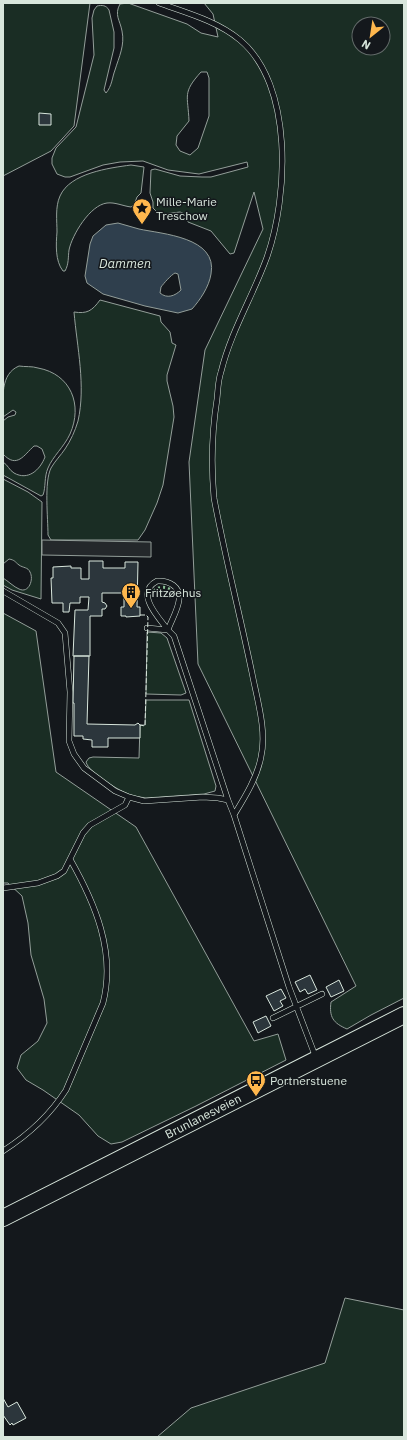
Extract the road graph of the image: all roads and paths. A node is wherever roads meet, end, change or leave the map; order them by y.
1 (159, 3) edge
2 (3, 591) edge
3 (148, 628) dead end
4 (168, 630) junction
5 (129, 797) junction
6 (228, 800) junction
7 (234, 815) junction
8 (70, 859) junction
9 (3, 888) edge
10 (322, 994) dead end
11 (297, 1006) junction
12 (404, 1015) edge
13 (273, 1018) dead end
14 (316, 1059) junction
15 (3, 1151) edge
16 (3, 1218) edge

1 - 7 lane
2 - 5 lane
3 - 4 lane
4 - 4 lane
4 - 6 lane
5 - 6 lane
5 - 8 lane
6 - 7 lane
7 - 11 lane
8 - 9 lane
8 - 15 lane
10 - 11 lane
11 - 13 lane
11 - 14 lane
12 - 14 main road, Brunlanesveien
14 - 16 main road, Brunlanesveien

